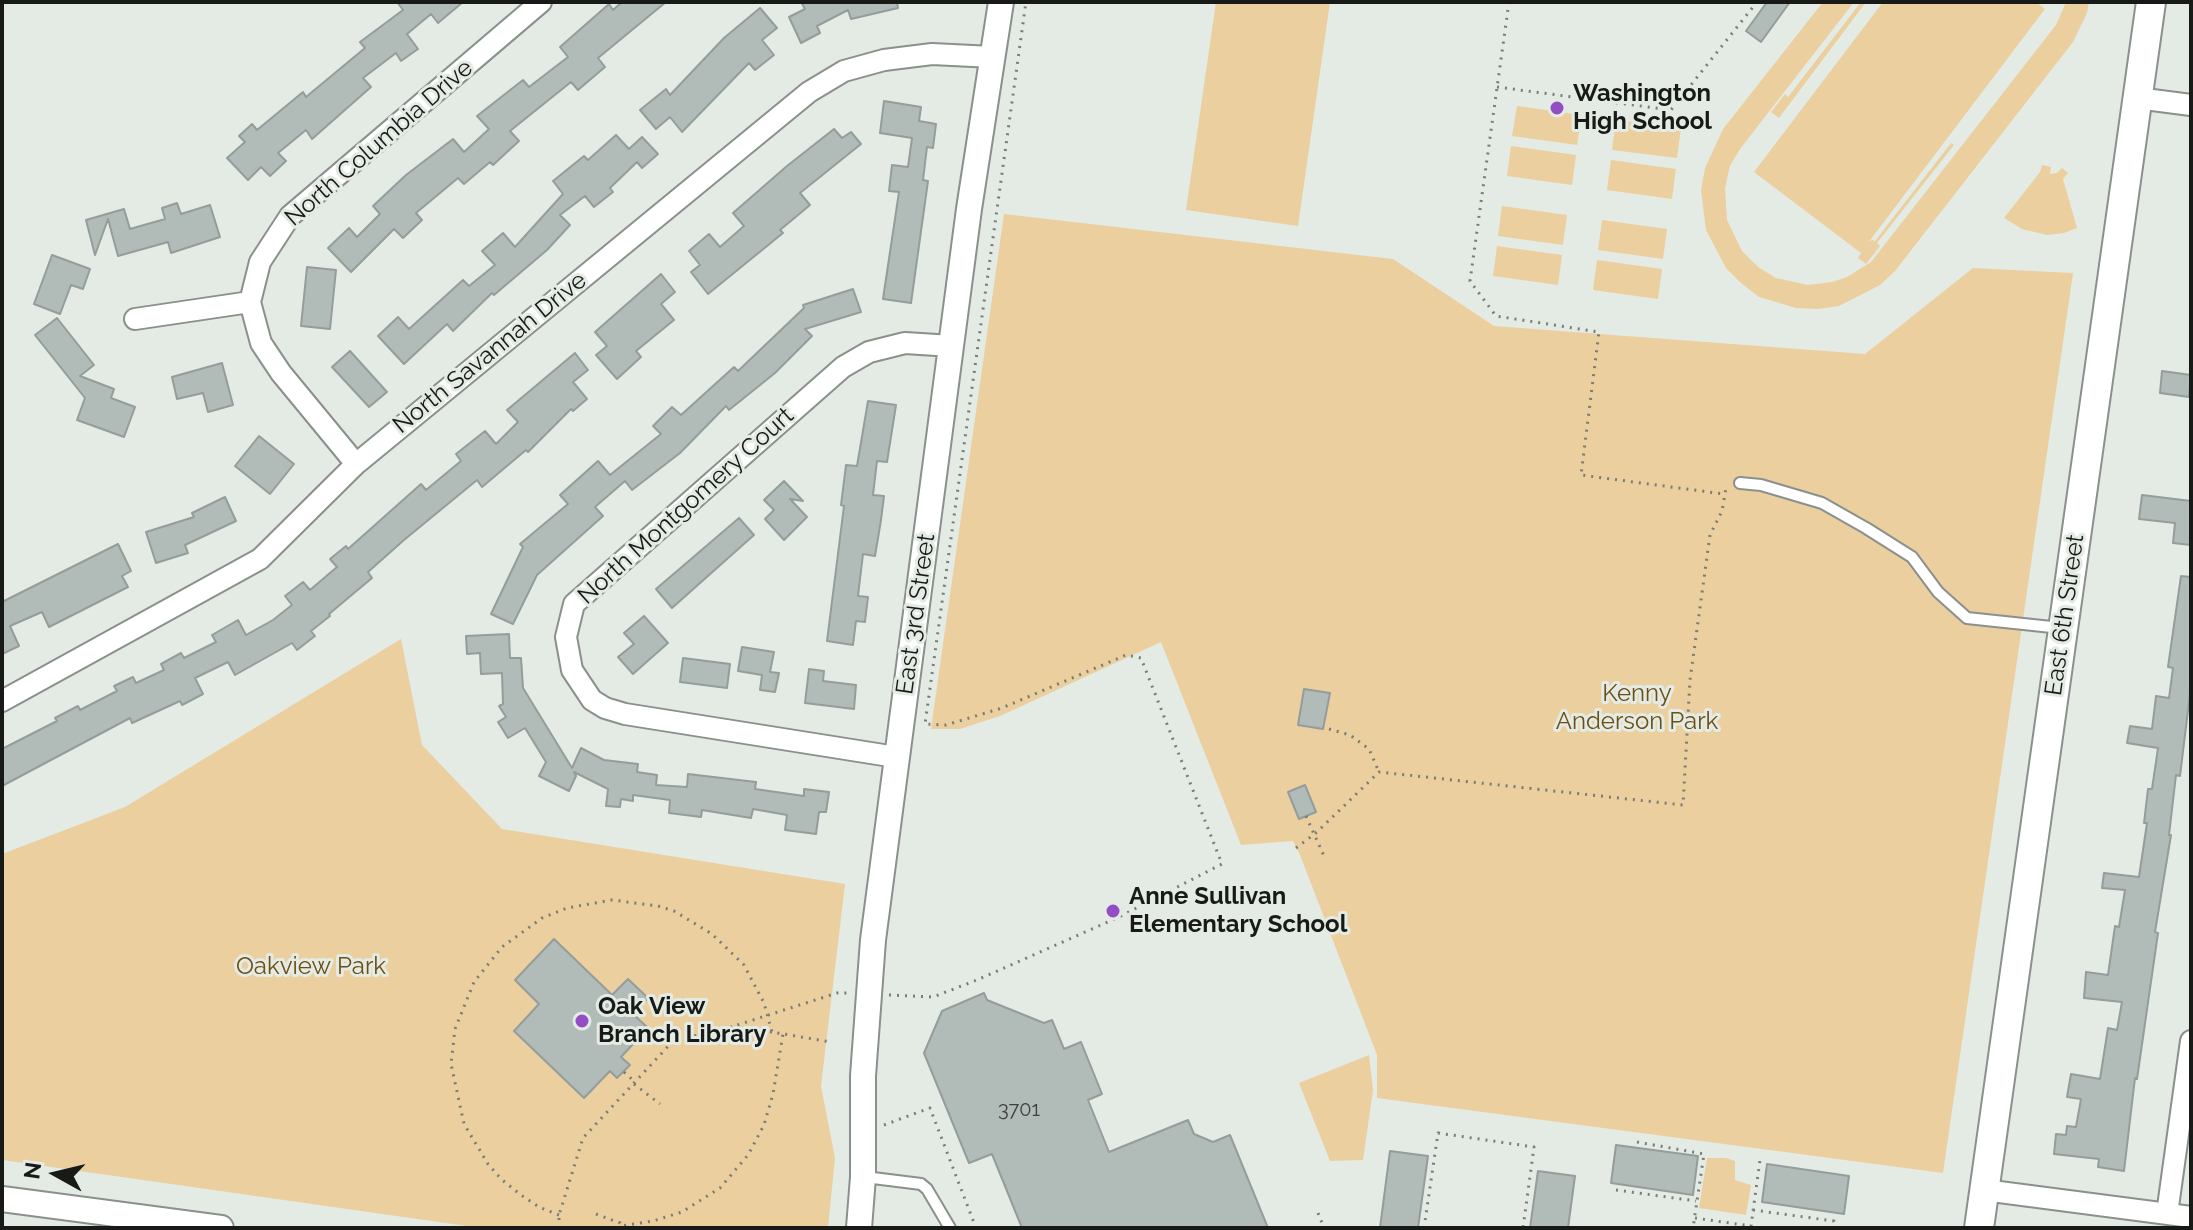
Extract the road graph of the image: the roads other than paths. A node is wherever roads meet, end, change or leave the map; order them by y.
1 (541, 2) edge
2 (1001, 2) edge
3 (2151, 2) edge
4 (993, 57) junction
5 (2137, 98) junction
6 (2191, 105) edge
7 (250, 302) junction
8 (135, 319) dead end
9 (952, 346) junction
10 (356, 464) junction
11 (1740, 483) dead end
12 (2063, 629) junction
13 (2, 701) edge
14 (896, 757) junction
15 (2191, 1041) edge
16 (863, 1177) junction
17 (1984, 1190) junction
18 (2, 1199) edge
19 (2167, 1214) junction
20 (2191, 1217) edge
21 (221, 1228) edge
22 (859, 1228) edge
23 (950, 1228) edge
24 (1979, 1228) edge

1 - 7 street, North Columbia Drive
2 - 4 street, East 3rd Street
3 - 5 main road, East 6th Street
4 - 9 street, East 3rd Street
4 - 10 street, North Savannah Drive
5 - 6 street
5 - 12 main road, East 6th Street
7 - 8 street
7 - 10 street, North Columbia Drive
9 - 14 street, East 3rd Street
9 - 14 street, North Montgomery Court
10 - 13 street, North Savannah Drive
11 - 12 lane
12 - 17 main road, East 6th Street
14 - 16 street, East 3rd Street
15 - 19 street
16 - 22 street, East 3rd Street
16 - 23 lane
17 - 19 street
17 - 24 main road, East 6th Street
18 - 21 street
19 - 20 street

